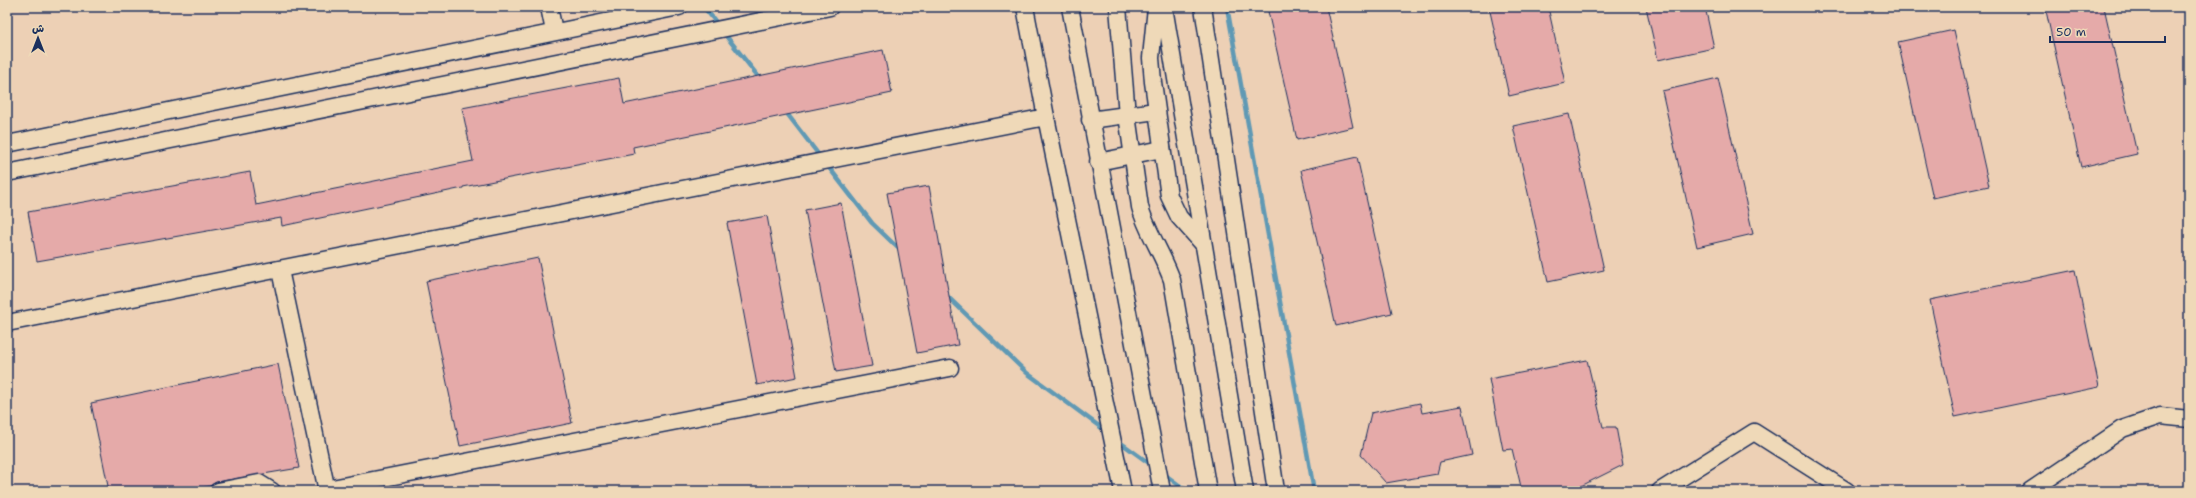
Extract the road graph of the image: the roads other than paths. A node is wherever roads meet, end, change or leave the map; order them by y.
1 (549, 7) edge
2 (679, 7) edge
3 (830, 7) edge
4 (1025, 7) edge
5 (1070, 7) edge
6 (1118, 7) edge
7 (1156, 7) edge
8 (1164, 7) edge
9 (1203, 7) edge
10 (554, 31) junction
11 (1156, 110) junction
12 (1127, 115) junction
13 (1046, 117) junction
14 (1090, 120) junction
15 (7, 144) edge
16 (1162, 149) junction
17 (1133, 155) junction
18 (1098, 162) junction
19 (7, 173) edge
20 (1203, 244) junction
21 (280, 270) junction
22 (7, 323) edge
23 (950, 368) dead end
24 (2189, 419) edge
25 (327, 490) edge
26 (218, 491) edge
27 (272, 491) edge
28 (1122, 491) edge
29 (1162, 491) edge
30 (1208, 491) edge
31 (1245, 491) edge
32 (1276, 491) edge
33 (1660, 491) edge
34 (1847, 491) edge
35 (2030, 491) edge

1 - 10 street
2 - 10 street
3 - 19 street
4 - 13 street
5 - 14 street
6 - 12 street
7 - 11 street
8 - 20 street
9 - 32 street
10 - 15 street
11 - 12 street
11 - 16 street
12 - 14 street
12 - 17 street
13 - 21 street
13 - 28 street
14 - 18 street
16 - 17 street
16 - 20 street
17 - 18 street
17 - 30 street
18 - 29 street
20 - 31 street
21 - 22 street
21 - 25 street
23 - 25 street
24 - 35 street
26 - 27 street
33 - 34 street

